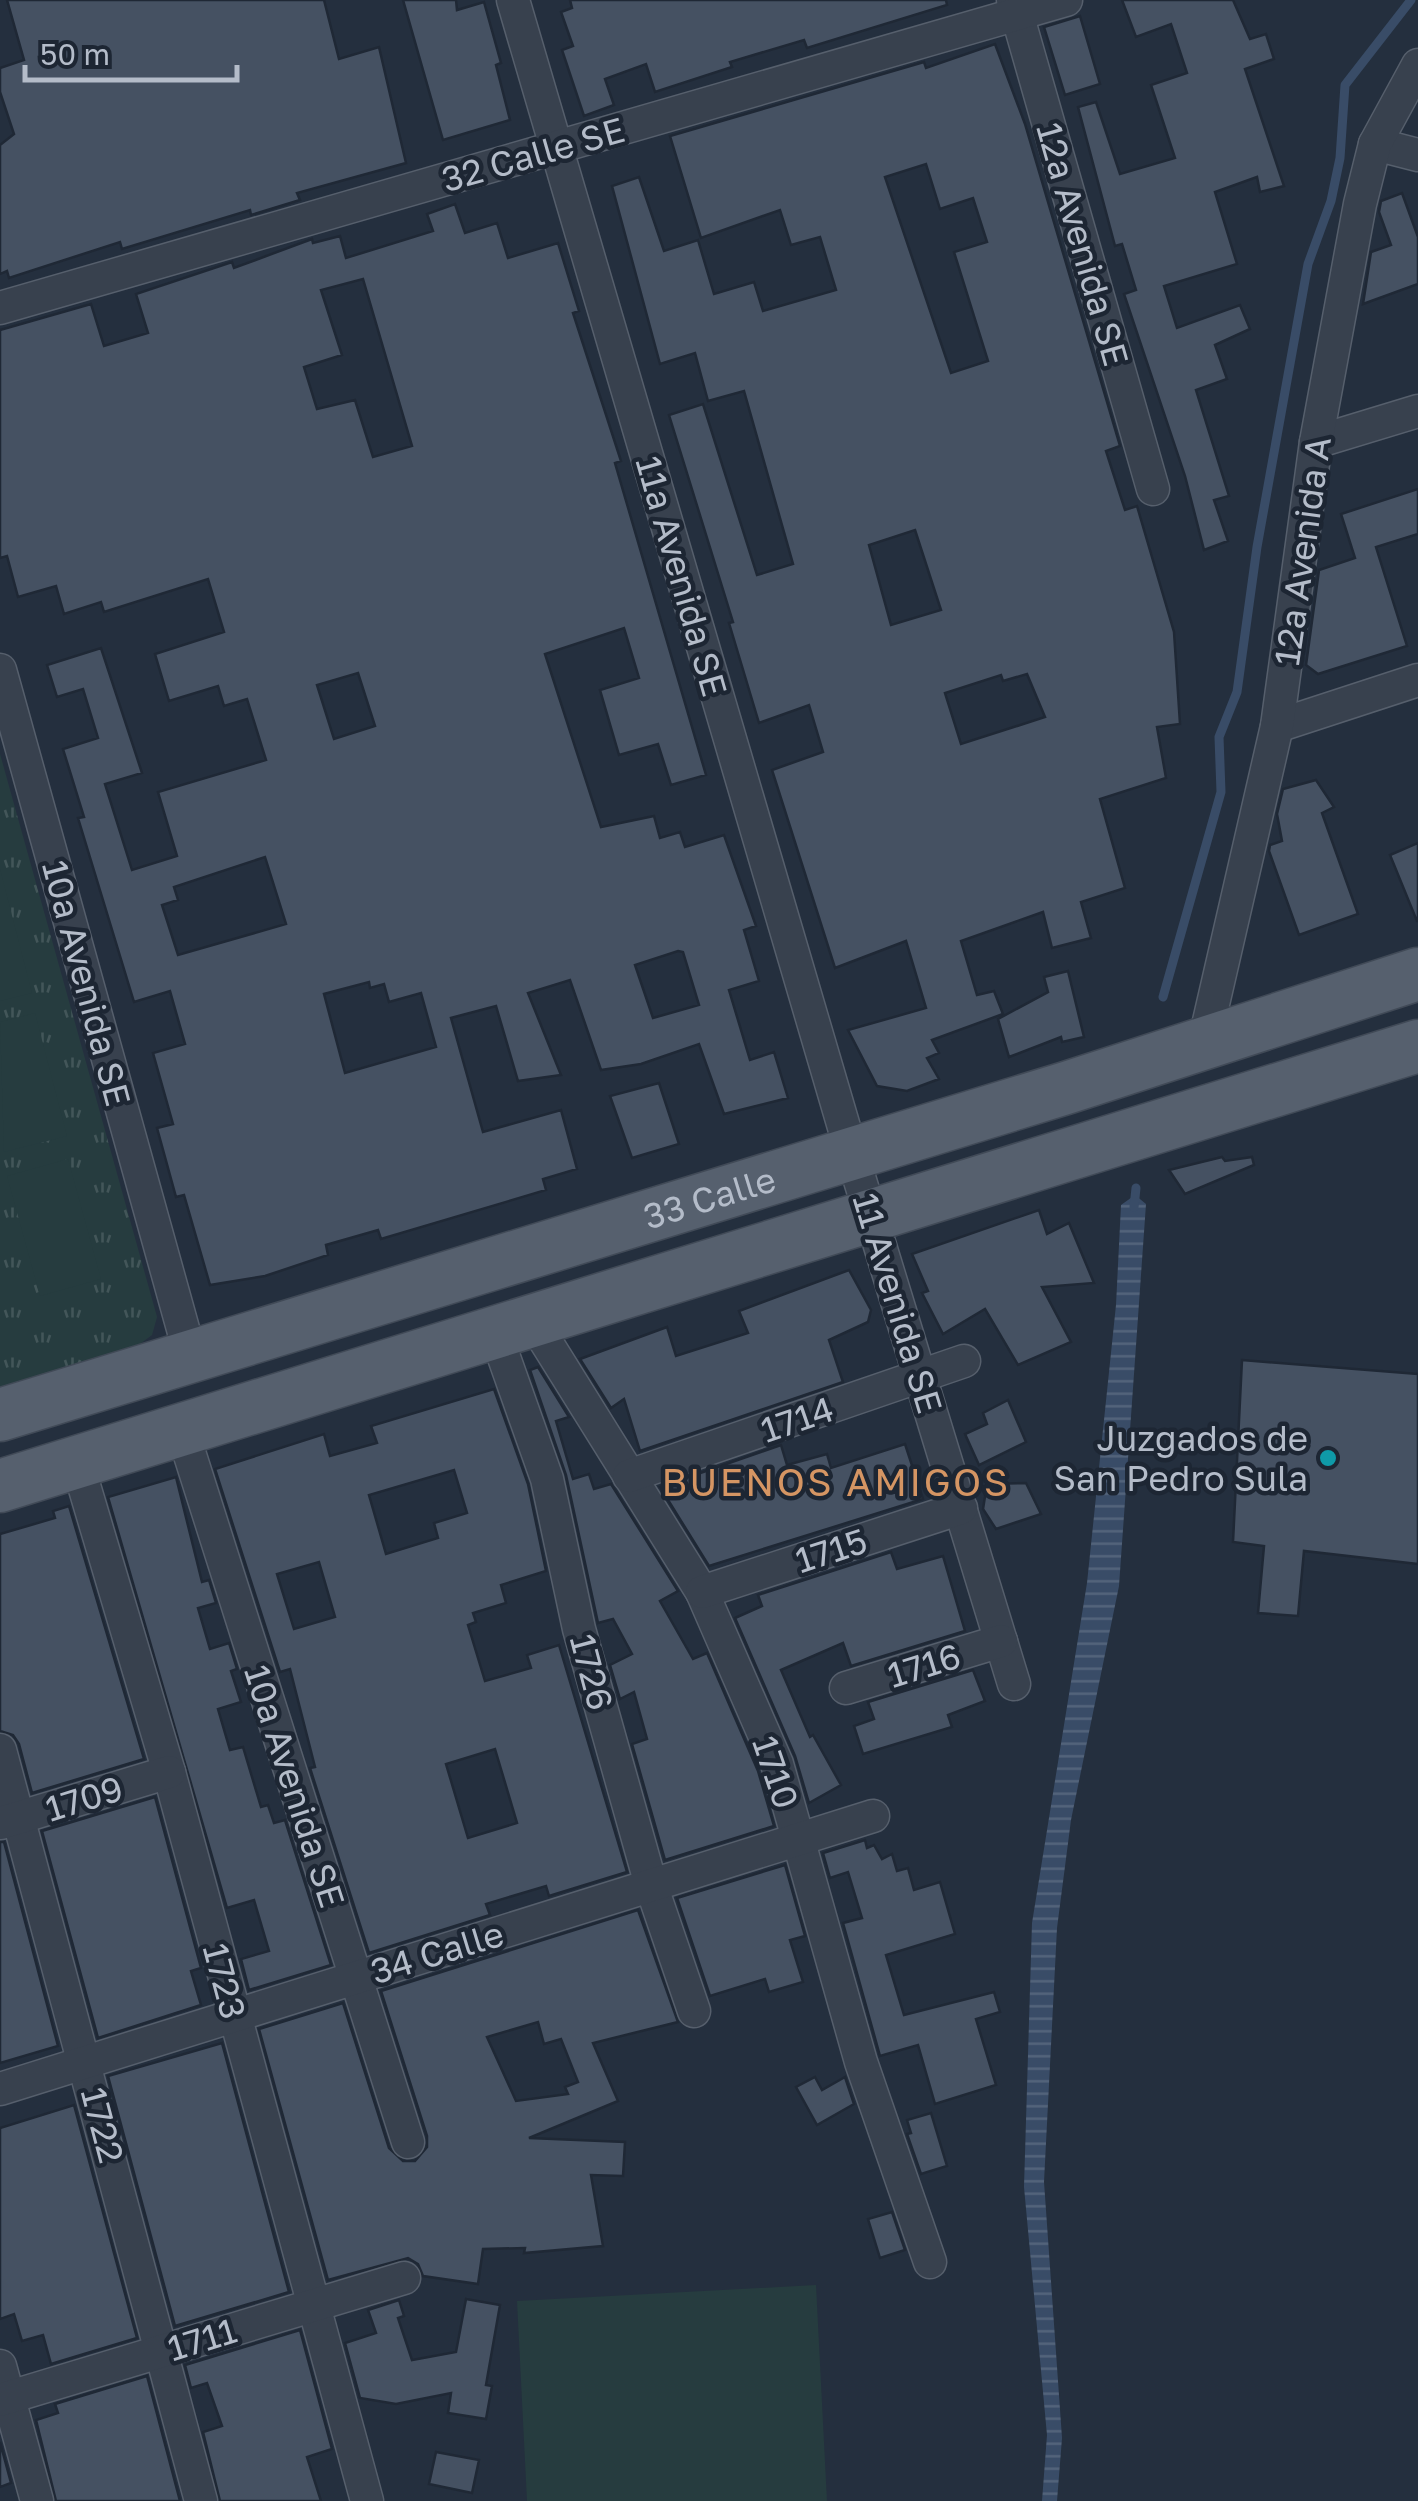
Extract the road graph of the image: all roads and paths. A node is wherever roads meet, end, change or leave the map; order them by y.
1 (513, 0) edge
2 (1066, 0) edge
3 (1015, 7) edge
4 (1418, 66) edge
5 (1376, 144) junction
6 (556, 148) junction
7 (1418, 156) edge
8 (0, 308) edge
9 (1418, 411) edge
10 (1316, 442) junction
11 (1153, 489) dead end
12 (0, 670) edge
13 (1418, 680) edge
14 (1277, 726) junction
15 (1418, 974) edge
16 (1204, 1044) junction
17 (1418, 1046) edge
18 (851, 1151) junction
19 (872, 1216) junction
20 (514, 1326) junction
21 (190, 1354) junction
22 (964, 1362) dead end
23 (921, 1377) junction
24 (0, 1414) edge
25 (182, 1430) junction
26 (77, 1462) junction
27 (628, 1476) junction
28 (0, 1486) edge
29 (961, 1508) junction
30 (702, 1592) junction
31 (1001, 1641) junction
32 (1014, 1684) dead end
33 (846, 1688) dead end
34 (0, 1750) edge
35 (169, 1772) junction
36 (873, 1816) dead end
37 (10, 1821) edge
38 (798, 1839) junction
39 (650, 1885) junction
40 (356, 1978) junction
41 (694, 2011) dead end
42 (234, 2016) junction
43 (86, 2062) junction
44 (0, 2089) edge
45 (408, 2142) dead end
46 (930, 2262) dead end
47 (404, 2278) dead end
48 (314, 2305) junction
49 (163, 2351) junction
50 (3, 2388) edge
51 (37, 2501) edge
52 (202, 2501) edge
53 (367, 2501) edge

1 - 6 street, 11a Avenida SE
2 - 3 street, 32 Calle SE
3 - 6 street, 32 Calle SE
3 - 11 street, 12a Avenida SE
4 - 5 street, 12a Avenida A
5 - 7 street
5 - 10 street, 12a Avenida A
6 - 8 street, 32 Calle SE
6 - 18 street, 11a Avenida SE
9 - 10 street
10 - 14 street, 12a Avenida A
12 - 21 street, 10a Avenida SE
13 - 14 street
14 - 16 street, 12a Avenida A
15 - 16 main road, 33 Calle
16 - 18 main road, 33 Calle
17 - 19 main road, 33 Calle
18 - 19 street, 11 Avenida SE
18 - 21 main road, 33 Calle
19 - 20 main road, 33 Calle
19 - 23 street, 11 Avenida SE
20 - 25 main road, 33 Calle
20 - 27 street, 1710
20 - 39 street, 1726
21 - 24 main road, 33 Calle
22 - 23 street, 1714
23 - 27 street, 1714
23 - 29 street, 11 Avenida SE
25 - 26 main road, 33 Calle
25 - 40 street, 10a Avenida SE
26 - 28 main road, 33 Calle
26 - 35 street, 1723
27 - 30 street, 1710
29 - 30 street, 1715
29 - 31 street, 11 Avenida SE
30 - 38 street, 1710
31 - 32 street, 11 Avenida SE
31 - 33 street, 1716
34 - 37 street, 1722
35 - 37 street, 1709
35 - 42 street, 1723
36 - 38 street, 34 Calle
37 - 43 street, 1722
38 - 39 street, 34 Calle
38 - 46 street, 1710
39 - 40 street, 34 Calle
39 - 41 street, 1726
40 - 42 street, 34 Calle
40 - 45 street, 10a Avenida SE
42 - 43 street, 34 Calle
42 - 48 street, 1723
43 - 44 street, 34 Calle
43 - 49 street, 1722
47 - 48 street, 1711
48 - 49 street, 1711
48 - 53 street, 1723
49 - 50 street, 1711
49 - 52 street, 1722
50 - 51 street

